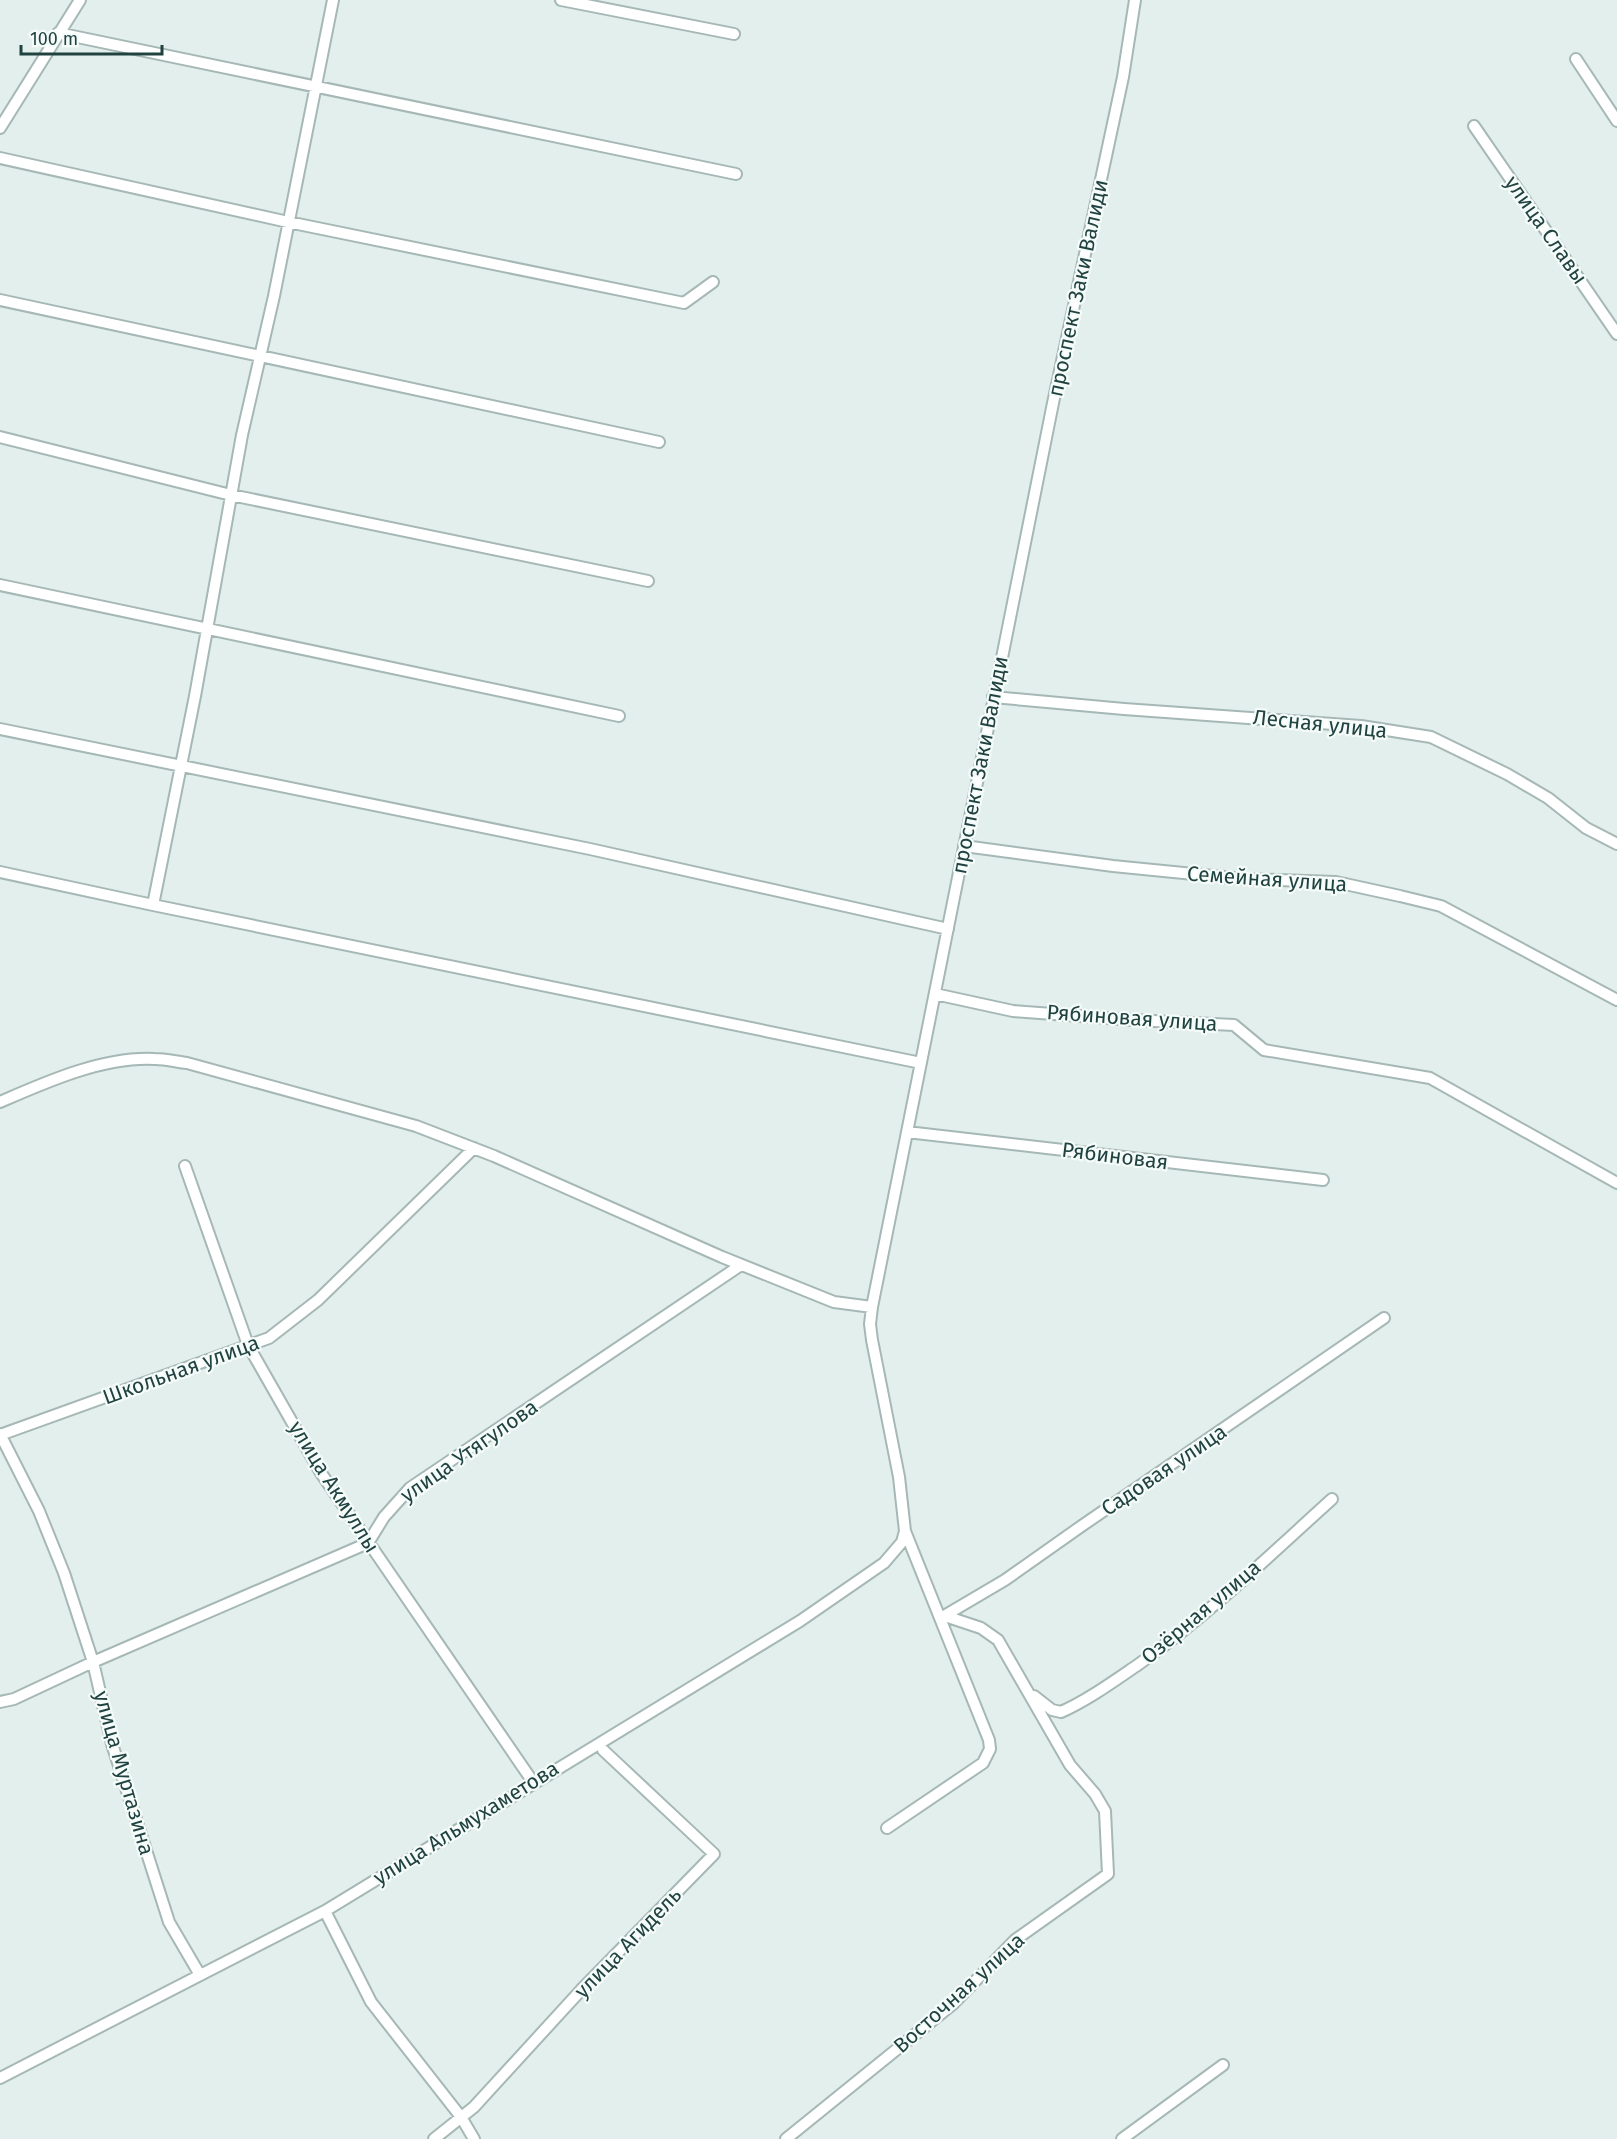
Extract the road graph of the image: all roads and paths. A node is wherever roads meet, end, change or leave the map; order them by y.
1 (80, 0) edge
2 (333, 0) edge
3 (561, 0) edge
4 (1135, 0) edge
5 (58, 33) junction
6 (734, 34) dead end
7 (1576, 59) dead end
8 (315, 87) junction
9 (1617, 121) edge
10 (1474, 126) dead end
11 (0, 128) edge
12 (0, 158) edge
13 (736, 174) dead end
14 (288, 222) junction
15 (713, 282) dead end
16 (0, 300) edge
17 (1617, 334) edge
18 (260, 355) junction
19 (0, 437) edge
20 (659, 442) dead end
21 (231, 495) junction
22 (648, 581) dead end
23 (0, 585) edge
24 (207, 629) junction
25 (993, 697) junction
26 (619, 716) dead end
27 (0, 729) edge
28 (181, 767) junction
29 (1617, 844) edge
30 (964, 846) junction
31 (0, 872) edge
32 (153, 906) junction
33 (948, 929) junction
34 (935, 994) junction
35 (1617, 1000) edge
36 (921, 1063) junction
37 (0, 1102) edge
38 (907, 1132) junction
39 (474, 1148) junction
40 (185, 1166) dead end
41 (1323, 1180) dead end
42 (1617, 1183) edge
43 (741, 1264) junction
44 (872, 1307) junction
45 (1384, 1318) dead end
46 (248, 1345) junction
47 (0, 1435) edge
48 (1332, 1499) dead end
49 (905, 1531) junction
50 (368, 1544) junction
51 (943, 1616) junction
52 (93, 1662) junction
53 (1030, 1693) junction
54 (0, 1702) edge
55 (603, 1750) dead end
56 (533, 1782) junction
57 (887, 1828) dead end
58 (325, 1911) junction
59 (200, 1975) junction
60 (1223, 2065) dead end
61 (0, 2078) edge
62 (461, 2117) junction
63 (434, 2139) edge
64 (474, 2139) edge
65 (786, 2139) edge
66 (1122, 2139) edge

1 - 5 street
2 - 8 street
3 - 6 street
4 - 25 street, проспект Заки Валиди
5 - 8 street
5 - 11 street
7 - 9 street
8 - 13 street
8 - 14 street
10 - 17 street, улица Славы
12 - 14 street
14 - 15 street
14 - 18 street
16 - 18 street
18 - 20 street
18 - 21 street
19 - 21 street
21 - 22 street
21 - 24 street
23 - 24 street
24 - 26 street
24 - 28 street
25 - 29 street, Лесная улица
25 - 30 street, проспект Заки Валиди
27 - 28 street
28 - 32 street
28 - 33 street
30 - 33 street, проспект Заки Валиди
30 - 35 street, Семейная улица
31 - 32 street
32 - 36 street
33 - 34 street, проспект Заки Валиди
34 - 36 street, проспект Заки Валиди
34 - 42 street, Рябиновая улица
36 - 38 street, проспект Заки Валиди
37 - 39 street
38 - 41 street, Рябиновая
38 - 44 street, проспект Заки Валиди
39 - 43 street
39 - 46 street, Школьная улица
40 - 46 street, улица Акмуллы
43 - 44 street
43 - 50 street, улица Утягулова
44 - 49 street, проспект Заки Валиди
45 - 51 street, Садовая улица
46 - 47 street, Школьная улица
46 - 50 street, улица Акмуллы
47 - 52 street, Школьная улица
48 - 53 street, Озёрная улица
49 - 51 street, проспект Заки Валиди
49 - 56 street, улица Альмухаметова
50 - 52 street
50 - 56 street, улица Акмуллы
51 - 53 street
51 - 57 street, проспект Заки Валиди
52 - 54 street, улица Муртазина
52 - 59 street, улица Муртазина
53 - 65 street, Восточная улица
55 - 62 street, улица Агидель
56 - 58 street, улица Альмухаметова
58 - 59 street, улица Альмухаметова
58 - 62 street
59 - 61 street, улица Альмухаметова
60 - 66 street
62 - 63 street, улица Агидель
62 - 64 street

